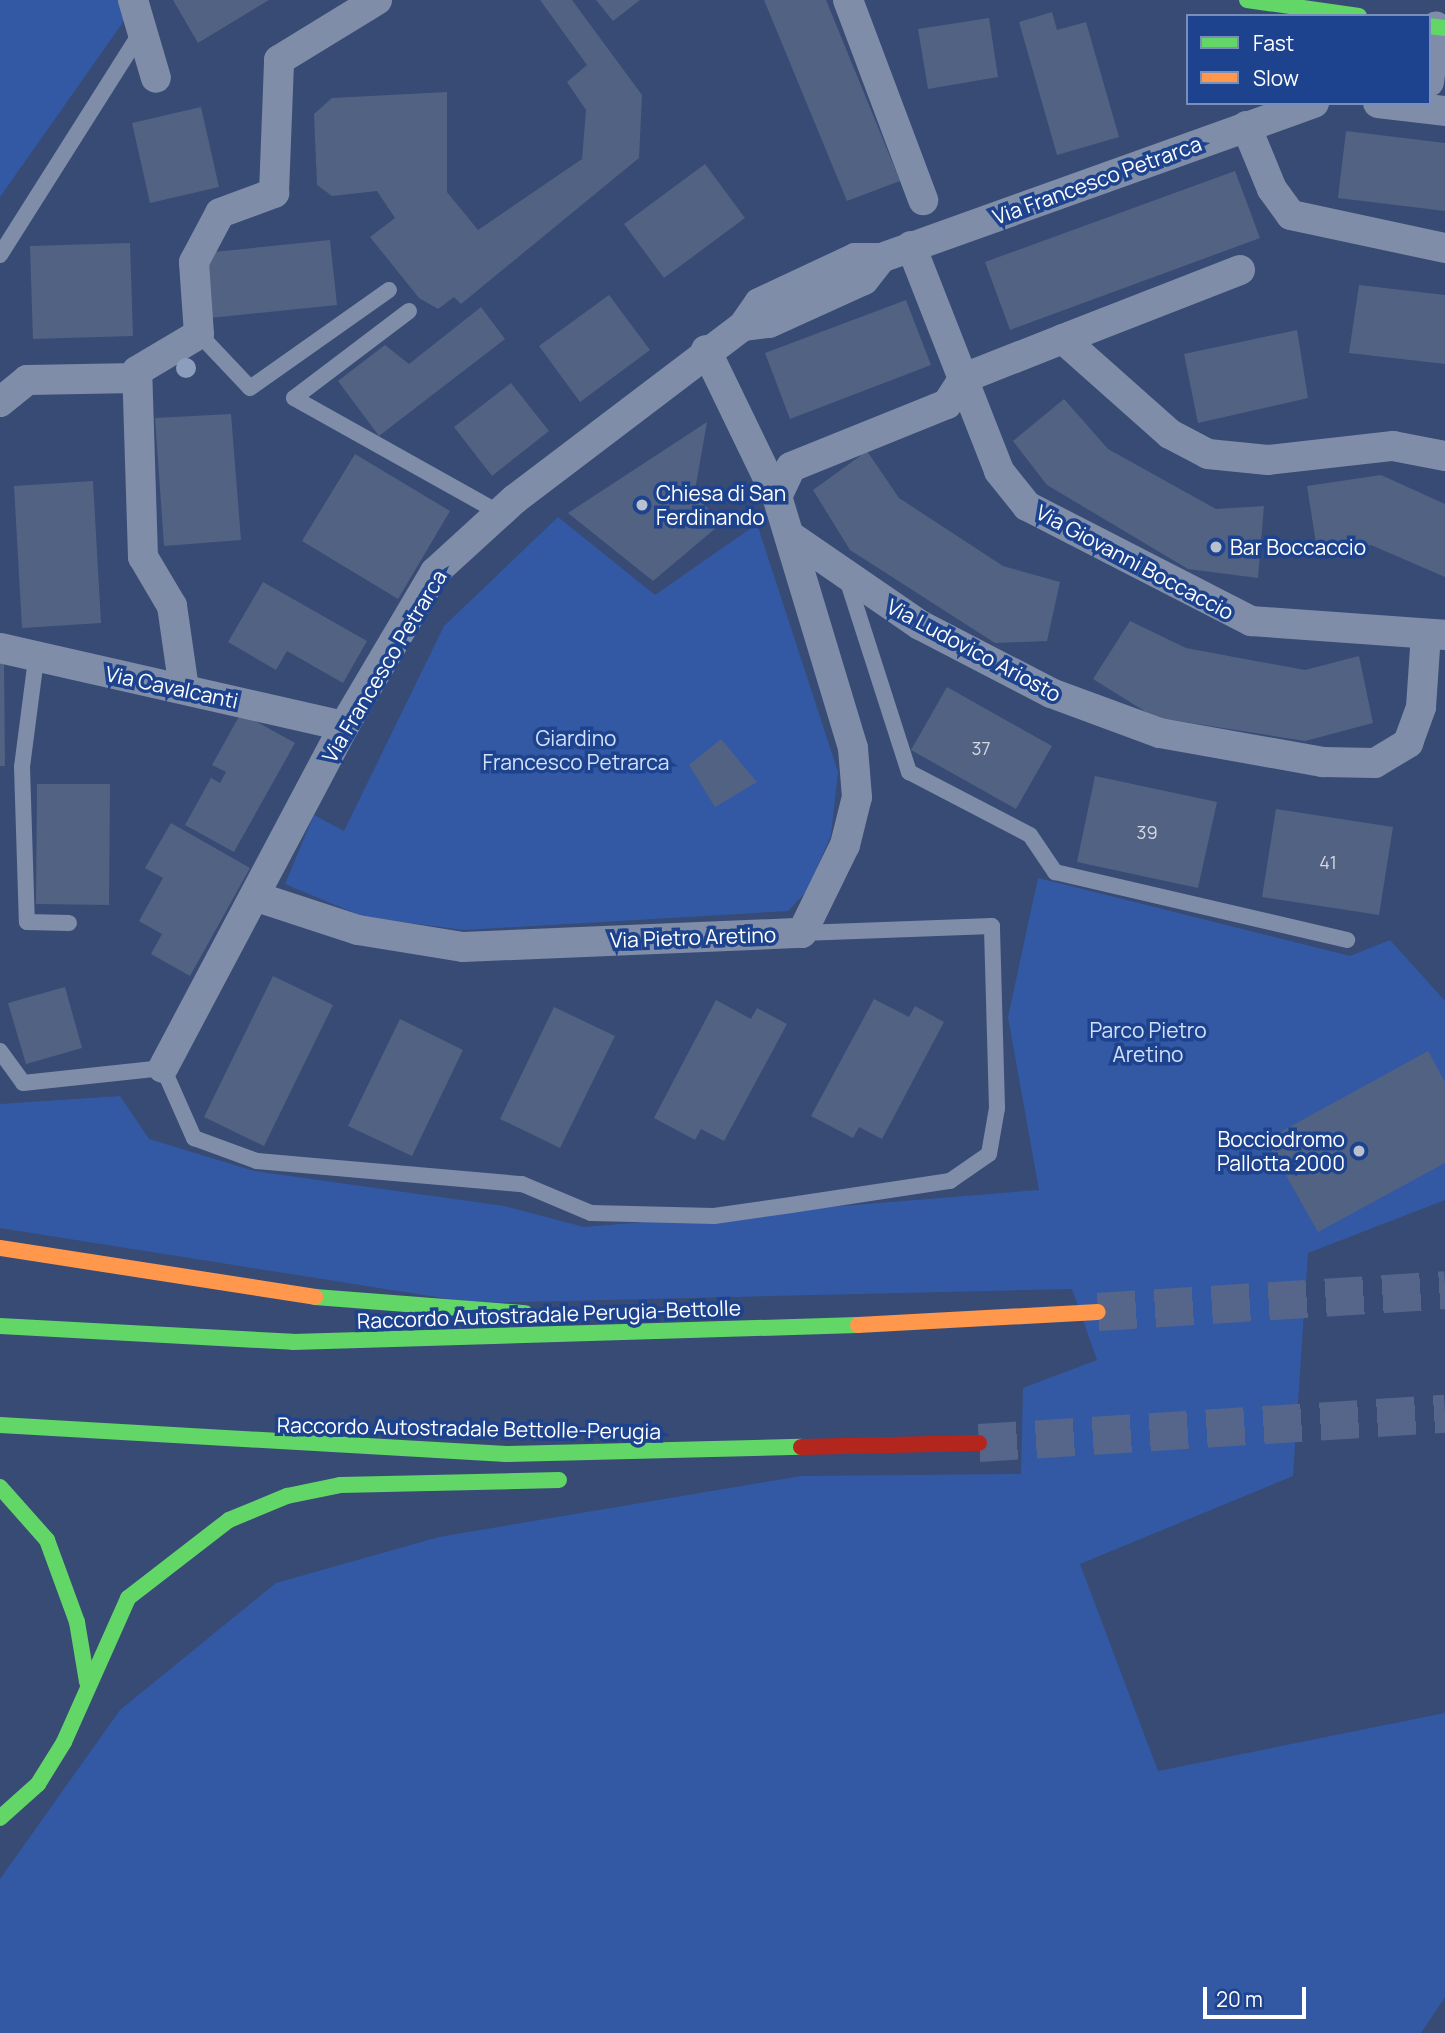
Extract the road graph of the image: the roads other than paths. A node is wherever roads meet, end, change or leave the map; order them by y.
1 (134, 0) edge
2 (377, 0) edge
3 (848, 0) edge
4 (1247, 0) edge
5 (1345, 14) edge
6 (1437, 27) edge
7 (142, 30) junction
8 (156, 78) dead end
9 (1432, 101) edge
10 (1308, 105) edge
11 (1246, 126) junction
12 (923, 200) dead end
13 (911, 246) junction
14 (1445, 248) edge
15 (0, 255) edge
16 (1240, 270) dead end
17 (389, 290) dead end
18 (409, 311) dead end
19 (199, 334) junction
20 (1063, 339) junction
21 (706, 350) junction
22 (137, 378) junction
23 (964, 378) junction
24 (0, 402) edge
25 (1445, 456) edge
26 (777, 497) junction
27 (500, 513) junction
28 (789, 535) junction
29 (848, 579) junction
30 (1436, 635) edge
31 (0, 638) edge
32 (0, 648) edge
33 (36, 659) junction
34 (184, 689) junction
35 (344, 726) junction
36 (257, 897) junction
37 (69, 923) dead end
38 (802, 933) junction
39 (1347, 940) dead end
40 (0, 1051) edge
41 (163, 1068) junction
42 (0, 1248) edge
43 (693, 1311) dead end
44 (539, 1312) dead end
45 (1098, 1312) tunnel mouth
46 (975, 1317) junction
47 (0, 1326) edge
48 (0, 1425) edge
49 (979, 1443) tunnel mouth
50 (765, 1453) junction
51 (685, 1468) dead end
52 (577, 1480) dead end
53 (0, 1487) edge
54 (87, 1682) junction
55 (0, 1818) edge

1 - 7 street
2 - 19 street
3 - 12 street
4 - 5 main road
6 - 9 street
7 - 8 street
7 - 15 lane
10 - 11 street, Via Francesco Petrarca
11 - 13 street, Via Francesco Petrarca
11 - 14 street
13 - 21 street, Via Francesco Petrarca
13 - 23 street, Via Giovanni Boccaccio
16 - 20 street
17 - 19 lane
18 - 27 lane
19 - 22 street
20 - 23 street
20 - 25 street
21 - 26 street
21 - 27 street, Via Francesco Petrarca
22 - 24 street
22 - 34 street
23 - 26 street
23 - 30 street, Via Giovanni Boccaccio
26 - 28 street
27 - 35 street, Via Francesco Petrarca
28 - 29 street, Via Ludovico Ariosto
28 - 38 street, Via Pietro Aretino
29 - 30 street, Via Ludovico Ariosto
29 - 39 lane
31 - 32 street
32 - 33 street, Via Cavalcanti
33 - 34 street, Via Cavalcanti
33 - 37 lane
34 - 35 street, Via Cavalcanti
35 - 36 street, Via Francesco Petrarca
36 - 38 street, Via Pietro Aretino
36 - 41 street, Via Francesco Petrarca
38 - 41 lane
40 - 41 lane
42 - 44 main road
43 - 46 main road
45 - 46 main road, Raccordo Autostradale Perugia-Bettolle
46 - 47 main road, Raccordo Autostradale Perugia-Bettolle
48 - 50 main road, Raccordo Autostradale Bettolle-Perugia
49 - 50 main road, Raccordo Autostradale Bettolle-Perugia
50 - 51 main road
52 - 54 main road
53 - 54 main road
54 - 55 main road

